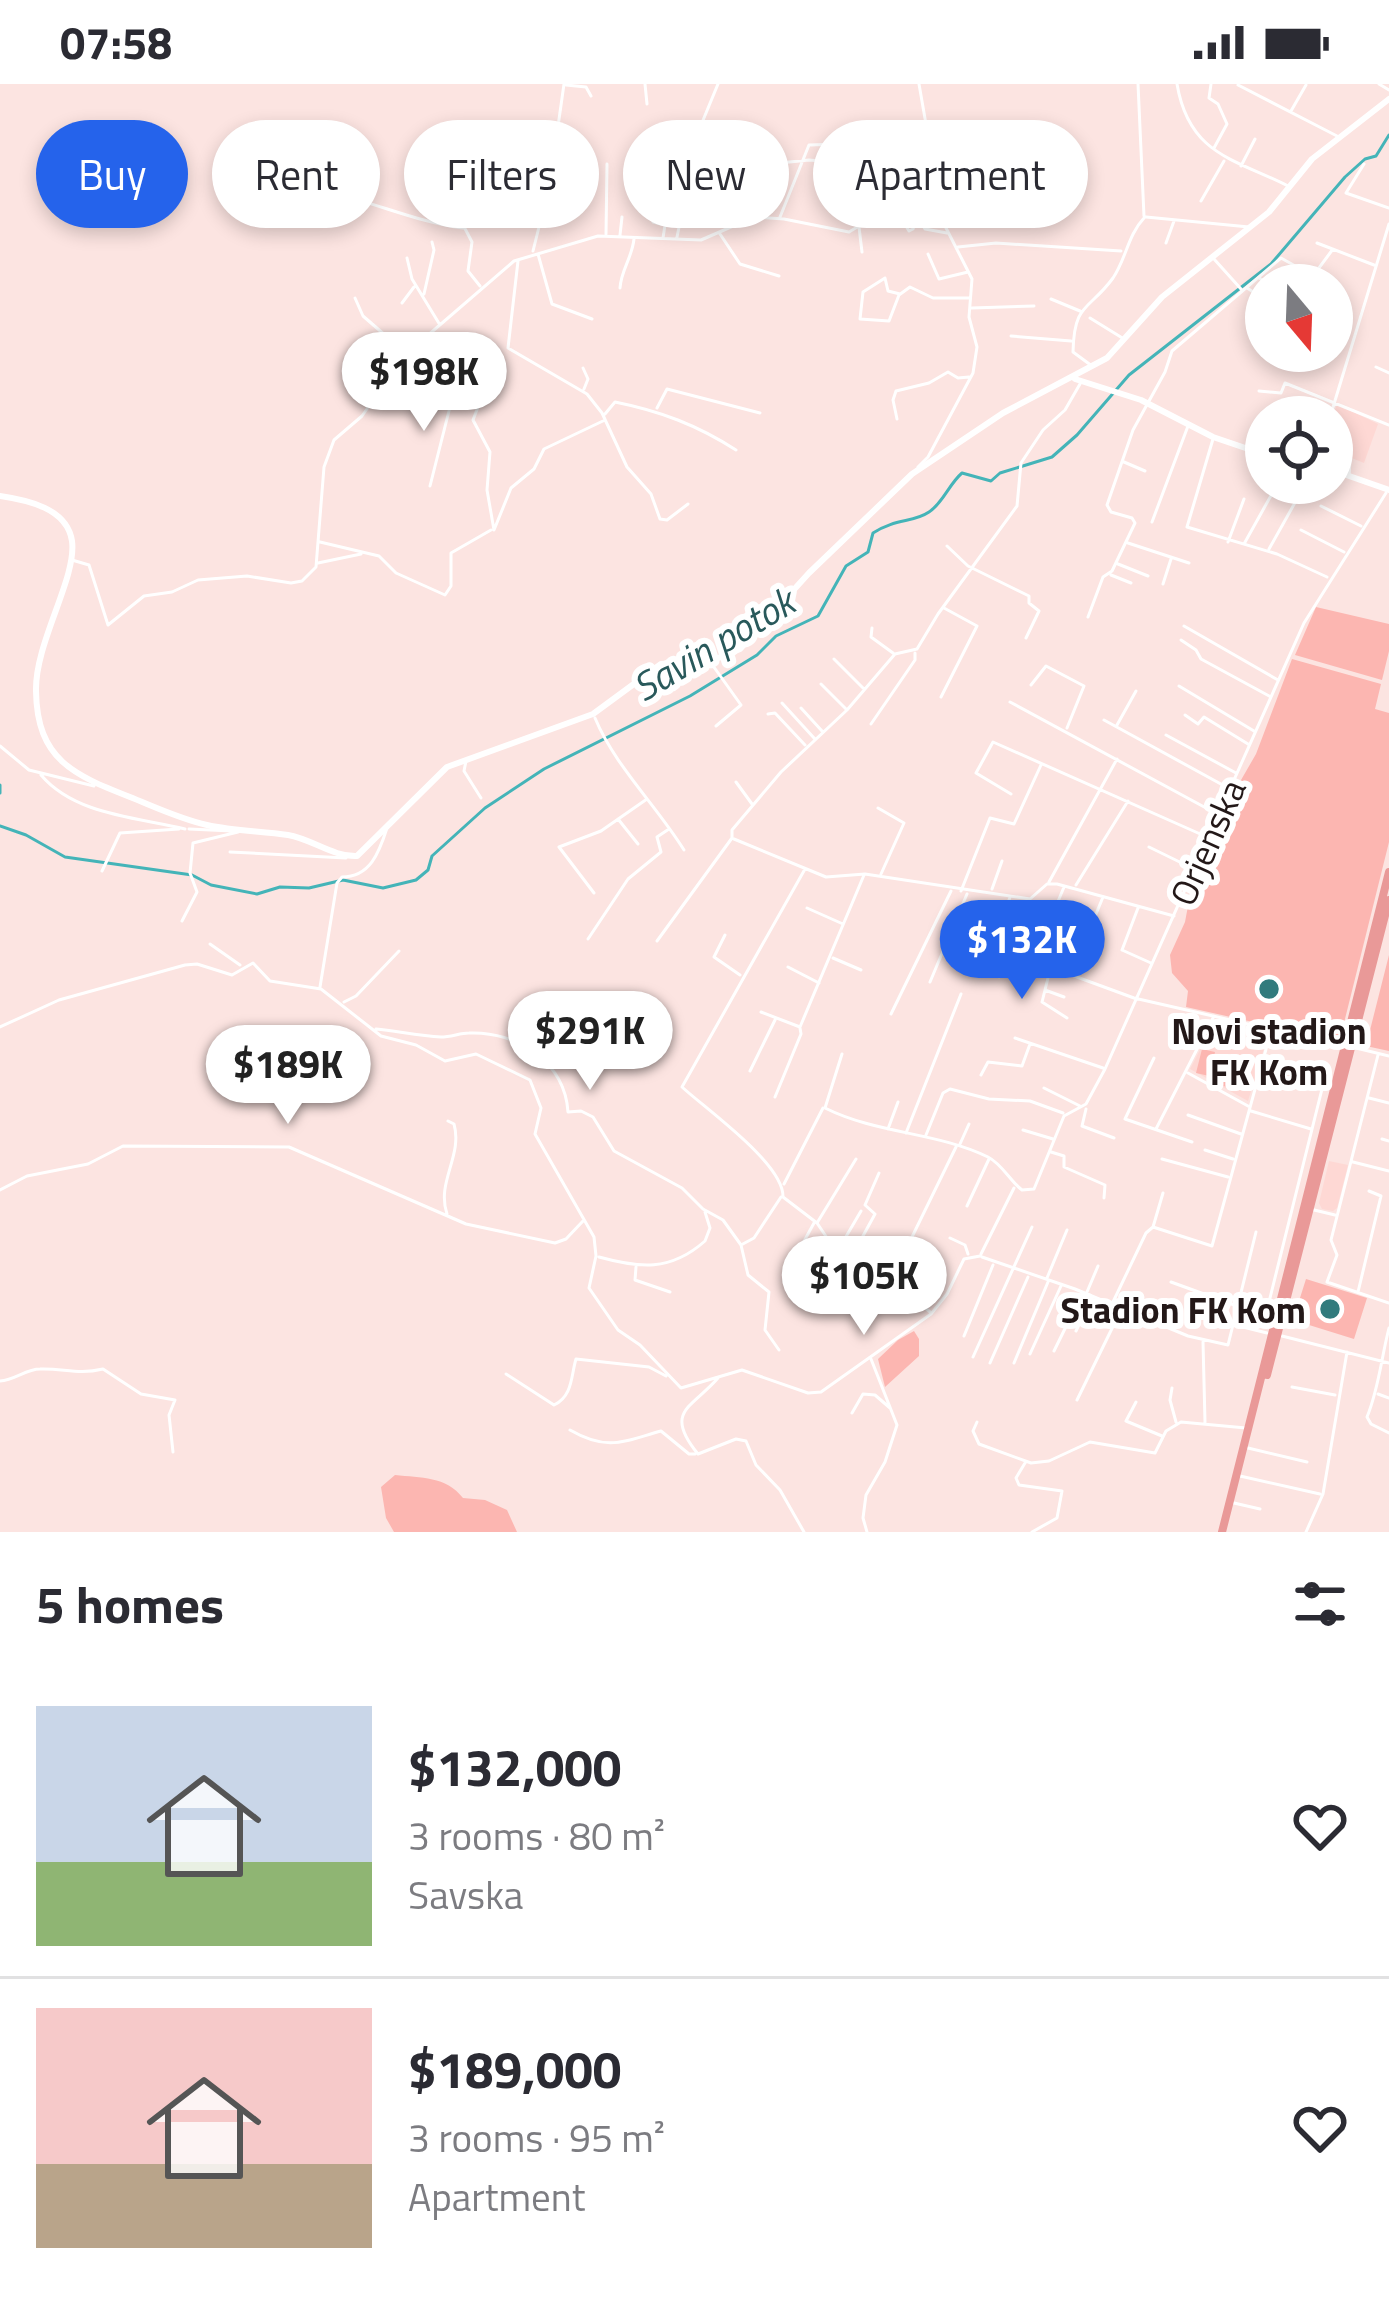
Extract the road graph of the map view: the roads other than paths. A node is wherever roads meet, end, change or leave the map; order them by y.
1 (645, 84) edge
2 (919, 84) edge
3 (1138, 84) edge
4 (1177, 84) edge
5 (1211, 84) edge
6 (1263, 84) edge
7 (1379, 84) edge
8 (564, 85) edge
9 (1238, 85) edge
10 (1306, 85) edge
11 (715, 86) edge
12 (1257, 94) junction
13 (591, 95) dead end
14 (1388, 96) edge
15 (647, 104) dead end
16 (1290, 112) junction
17 (558, 120) edge
18 (703, 120) edge
19 (1339, 137) junction
20 (1255, 140) dead end
21 (813, 143) edge
22 (1213, 149) junction
23 (1224, 159) junction
24 (800, 162) junction
25 (789, 163) edge
26 (813, 163) edge
27 (607, 164) dead end
28 (1364, 164) dead end
29 (1240, 168) junction
30 (1288, 187) junction
31 (789, 193) edge
32 (1201, 201) dead end
33 (1389, 208) edge
34 (622, 217) dead end
35 (1144, 218) junction
36 (1174, 219) junction
37 (1389, 224) edge
38 (465, 228) edge
39 (540, 228) edge
40 (664, 228) edge
41 (679, 228) edge
42 (727, 228) edge
43 (859, 228) edge
44 (924, 228) edge
45 (1251, 229) junction
46 (719, 232) junction
47 (946, 233) junction
48 (605, 236) junction
49 (620, 237) junction
50 (634, 238) junction
51 (663, 239) junction
52 (676, 240) junction
53 (432, 242) dead end
54 (1166, 243) dead end
55 (1317, 243) dead end
56 (958, 247) junction
57 (1333, 249) junction
58 (1123, 251) junction
59 (862, 252) dead end
60 (535, 253) junction
61 (928, 254) dead end
62 (1379, 257) junction
63 (407, 258) dead end
64 (518, 260) junction
65 (1214, 260) junction
66 (1389, 260) edge
67 (1322, 264) edge
68 (1376, 266) junction
69 (969, 272) junction
70 (779, 276) dead end
71 (415, 285) junction
72 (1245, 285) edge
73 (481, 288) junction
74 (620, 288) dead end
75 (1241, 288) junction
76 (1245, 290) edge
77 (900, 294) junction
78 (424, 296) junction
79 (355, 298) dead end
80 (971, 298) junction
81 (1051, 299) dead end
82 (402, 303) dead end
83 (1034, 306) dead end
84 (970, 308) junction
85 (1082, 311) junction
86 (1090, 319) dead end
87 (592, 320) dead end
88 (441, 326) junction
89 (1011, 337) dead end
90 (1126, 340) junction
91 (1073, 341) junction
92 (412, 349) junction
93 (400, 362) junction
94 (583, 368) dead end
95 (1093, 368) junction
96 (1376, 368) dead end
97 (1389, 373) edge
98 (971, 377) junction
99 (444, 378) junction
100 (1078, 381) junction
101 (583, 390) junction
102 (1259, 392) dead end
103 (1317, 396) edge
104 (1336, 396) edge
105 (1147, 402) junction
106 (656, 410) junction
107 (1353, 410) edge
108 (760, 413) dead end
109 (604, 417) junction
110 (896, 419) dead end
111 (1188, 424) junction
112 (1389, 424) edge
113 (1213, 437) junction
114 (1245, 448) edge
115 (736, 450) dead end
116 (1123, 461) junction
117 (918, 470) junction
118 (1144, 471) dead end
119 (1353, 477) edge
120 (430, 486) dead end
121 (1389, 489) edge
122 (0, 496) edge
123 (1244, 499) dead end
124 (688, 504) dead end
125 (1266, 504) edge
126 (1294, 504) edge
127 (1321, 506) dead end
128 (1152, 523) dead end
129 (1363, 526) junction
130 (492, 529) junction
131 (1301, 530) dead end
132 (319, 542) junction
133 (1126, 542) junction
134 (1228, 542) junction
135 (947, 546) dead end
136 (1244, 546) junction
137 (1268, 552) junction
138 (363, 553) junction
139 (1345, 553) junction
140 (1171, 557) junction
141 (70, 560) junction
142 (317, 563) junction
143 (1190, 563) dead end
144 (1116, 564) junction
145 (971, 567) junction
146 (1110, 573) junction
147 (1148, 576) dead end
148 (1330, 578) junction
149 (1131, 583) dead end
150 (1162, 584) dead end
151 (943, 607) junction
152 (1088, 617) dead end
153 (1184, 626) dead end
154 (872, 628) dead end
155 (1026, 638) dead end
156 (1181, 640) dead end
157 (914, 651) junction
158 (895, 654) junction
159 (834, 659) dead end
160 (711, 662) junction
161 (1280, 681) junction
162 (820, 684) dead end
163 (1031, 685) dead end
164 (1179, 686) dead end
165 (865, 690) junction
166 (1136, 691) dead end
167 (940, 697) dead end
168 (1272, 698) junction
169 (1010, 702) dead end
170 (782, 704) dead end
171 (802, 708) dead end
172 (848, 710) junction
173 (593, 714) junction
174 (768, 714) dead end
175 (1184, 716) dead end
176 (1104, 720) dead end
177 (871, 724) dead end
178 (716, 726) dead end
179 (1117, 726) junction
180 (1066, 730) junction
181 (1256, 732) junction
182 (823, 733) junction
183 (1166, 735) dead end
184 (815, 739) junction
185 (1250, 745) junction
186 (0, 746) edge
187 (807, 746) junction
188 (1118, 759) junction
189 (466, 760) junction
190 (1042, 763) junction
191 (1238, 774) junction
192 (40, 775) junction
193 (736, 782) dead end
194 (95, 785) junction
195 (1102, 788) junction
196 (1232, 789) junction
197 (1011, 794) dead end
198 (649, 797) junction
199 (481, 798) dead end
200 (1129, 800) junction
201 (753, 806) junction
202 (878, 808) dead end
203 (1220, 816) junction
204 (616, 818) junction
205 (387, 826) junction
206 (670, 828) junction
207 (185, 829) junction
208 (237, 831) junction
209 (732, 838) junction
210 (1210, 838) junction
211 (638, 844) dead end
212 (1150, 847) dead end
213 (684, 850) dead end
214 (230, 852) dead end
215 (347, 856) junction
216 (1002, 861) dead end
217 (805, 869) junction
218 (1196, 870) junction
219 (102, 871) dead end
220 (1389, 872) edge
221 (865, 874) junction
222 (880, 876) junction
223 (1049, 884) junction
224 (1065, 885) junction
225 (1075, 888) junction
226 (952, 890) junction
227 (992, 891) junction
228 (964, 892) junction
229 (594, 893) dead end
230 (1011, 895) junction
231 (1104, 896) junction
232 (1389, 900) edge
233 (1138, 906) junction
234 (807, 908) dead end
235 (1174, 916) junction
236 (182, 921) dead end
237 (844, 925) junction
238 (999, 930) dead end
239 (724, 935) dead end
240 (588, 939) dead end
241 (1042, 940) dead end
242 (658, 941) dead end
243 (210, 944) dead end
244 (1082, 948) dead end
245 (399, 951) dead end
246 (831, 957) junction
247 (1153, 964) junction
248 (242, 966) junction
249 (788, 967) dead end
250 (1051, 968) junction
251 (861, 970) dead end
252 (741, 976) junction
253 (999, 977) dead end
254 (930, 982) dead end
255 (821, 983) junction
256 (321, 989) junction
257 (1043, 990) junction
258 (961, 994) dead end
259 (1064, 997) dead end
260 (1138, 999) junction
261 (340, 1003) junction
262 (760, 1012) dead end
263 (891, 1014) dead end
264 (1214, 1016) junction
265 (1067, 1018) dead end
266 (776, 1019) junction
267 (0, 1027) edge
268 (800, 1027) junction
269 (374, 1029) junction
270 (1272, 1029) junction
271 (1015, 1038) dead end
272 (1032, 1043) junction
273 (1349, 1047) junction
274 (1378, 1053) junction
275 (842, 1054) dead end
276 (1389, 1056) edge
277 (1154, 1058) dead end
278 (1263, 1064) junction
279 (1105, 1069) junction
280 (750, 1071) dead end
281 (1185, 1072) junction
282 (981, 1075) dead end
283 (1044, 1088) dead end
284 (775, 1096) dead end
285 (1367, 1098) junction
286 (898, 1102) dead end
287 (1389, 1102) edge
288 (1083, 1107) junction
289 (825, 1108) junction
290 (1250, 1109) junction
291 (1065, 1114) junction
292 (1188, 1115) dead end
293 (448, 1121) dead end
294 (969, 1124) dead end
295 (888, 1130) junction
296 (1023, 1130) dead end
297 (1155, 1130) junction
298 (1313, 1130) junction
299 (905, 1134) junction
300 (1243, 1135) junction
301 (925, 1138) junction
302 (1114, 1138) dead end
303 (1054, 1139) junction
304 (1382, 1139) dead end
305 (1389, 1141) edge
306 (1192, 1142) dead end
307 (958, 1146) junction
308 (1204, 1150) dead end
309 (1050, 1151) junction
310 (990, 1158) junction
311 (856, 1159) dead end
312 (1162, 1160) dead end
313 (1235, 1160) junction
314 (1351, 1161) junction
315 (1389, 1171) edge
316 (879, 1173) dead end
317 (1230, 1178) junction
318 (783, 1185) junction
319 (1016, 1186) junction
320 (0, 1190) edge
321 (1369, 1190) dead end
322 (1163, 1193) dead end
323 (782, 1196) junction
324 (1103, 1198) dead end
325 (967, 1206) dead end
326 (1304, 1207) junction
327 (705, 1210) junction
328 (861, 1211) dead end
329 (448, 1216) junction
330 (1337, 1216) junction
331 (584, 1220) junction
332 (816, 1222) junction
333 (1153, 1227) junction
334 (1032, 1228) dead end
335 (1067, 1230) dead end
336 (1256, 1232) dead end
337 (950, 1238) dead end
338 (741, 1245) junction
339 (836, 1254) junction
340 (596, 1256) junction
341 (969, 1256) junction
342 (980, 1256) junction
343 (994, 1263) junction
344 (1098, 1265) dead end
345 (637, 1268) junction
346 (845, 1269) junction
347 (1013, 1270) junction
348 (1029, 1276) junction
349 (1047, 1280) junction
350 (827, 1281) dead end
351 (1172, 1282) dead end
352 (1062, 1285) junction
353 (889, 1287) junction
354 (670, 1292) dead end
355 (1087, 1294) junction
356 (1358, 1294) junction
357 (822, 1296) dead end
358 (1389, 1303) edge
359 (1112, 1304) junction
360 (1238, 1306) junction
361 (1122, 1308) junction
362 (932, 1314) junction
363 (1234, 1324) junction
364 (1262, 1326) dead end
365 (1389, 1328) edge
366 (1076, 1331) dead end
367 (1276, 1335) junction
368 (964, 1336) dead end
369 (1388, 1336) edge
370 (1203, 1340) junction
371 (882, 1349) junction
372 (779, 1350) dead end
373 (1054, 1351) dead end
374 (1347, 1352) junction
375 (1030, 1354) dead end
376 (973, 1357) dead end
377 (870, 1358) junction
378 (1380, 1361) junction
379 (990, 1363) dead end
380 (1014, 1363) dead end
381 (1389, 1363) edge
382 (875, 1366) junction
383 (506, 1374) dead end
384 (668, 1376) junction
385 (718, 1376) junction
386 (0, 1381) edge
387 (1292, 1387) dead end
388 (1172, 1388) dead end
389 (1377, 1394) junction
390 (1337, 1395) junction
391 (1389, 1398) edge
392 (1078, 1400) dead end
393 (1136, 1402) dead end
394 (891, 1409) junction
395 (852, 1413) dead end
396 (977, 1422) dead end
397 (1205, 1422) junction
398 (1177, 1424) junction
399 (1248, 1428) junction
400 (570, 1430) dead end
401 (1389, 1433) edge
402 (1163, 1436) junction
403 (1248, 1448) junction
404 (172, 1452) dead end
405 (697, 1453) junction
406 (1026, 1461) junction
407 (1307, 1462) dead end
408 (1240, 1476) junction
409 (1323, 1494) junction
410 (1234, 1503) junction
411 (1260, 1509) dead end
412 (804, 1532) edge
413 (867, 1532) edge
414 (1032, 1532) edge
415 (1224, 1532) edge
416 (1306, 1532) edge

1 - 15 street
2 - 47 street
3 - 35 street
4 - 22 street
5 - 22 street
6 - 12 street
7 - 14 street
8 - 13 street
8 - 17 street
9 - 12 street
10 - 16 street
11 - 18 street
12 - 16 street
14 - 19 street
16 - 19 street
19 - 30 street
20 - 29 street
21 - 24 street
22 - 23 street
23 - 29 street
23 - 32 street
24 - 25 street
24 - 26 street
24 - 31 street
27 - 48 street
28 - 33 street
29 - 30 street
30 - 45 street
34 - 49 street
35 - 36 street
35 - 58 street
36 - 45 street
36 - 54 street
37 - 62 street
38 - 73 street
39 - 60 street
40 - 51 street
41 - 52 street
42 - 46 street
43 - 59 street
44 - 47 street
45 - 65 street
46 - 52 street
46 - 70 street
47 - 56 street
48 - 49 street
48 - 60 street
49 - 50 street
50 - 51 street
50 - 74 street
51 - 52 street
53 - 78 street
55 - 57 street
56 - 58 street
56 - 69 street
57 - 67 street
57 - 68 street
58 - 85 street
60 - 64 street
60 - 87 street
61 - 69 street
62 - 66 street
62 - 68 street
63 - 71 street
64 - 73 street
64 - 101 street
65 - 75 street
65 - 90 street
68 - 104 street
69 - 80 street
71 - 78 street
71 - 82 street
72 - 75 street
73 - 88 street
75 - 76 street
75 - 105 street
77 - 77 street
77 - 80 street
78 - 88 street
79 - 93 street
80 - 84 street
81 - 85 street
83 - 84 street
84 - 98 street
85 - 91 street
86 - 90 street
88 - 92 street
89 - 91 street
90 - 95 street
91 - 95 street
92 - 93 street
92 - 99 street
93 - 132 street
94 - 101 street
95 - 100 street
96 - 97 street
98 - 110 street
98 - 117 street
99 - 120 street
99 - 130 street
100 - 105 street
100 - 117 street
100 - 145 street
101 - 109 street
102 - 103 street
105 - 111 street
105 - 116 street
106 - 108 street
106 - 109 street
106 - 115 street
107 - 112 street
109 - 124 street
109 - 130 street
111 - 113 street
111 - 128 street
113 - 114 street
113 - 134 street
116 - 118 street
116 - 133 street
117 - 160 street
119 - 121 street
121 - 129 street, Orjenska
122 - 141 street
123 - 134 street
125 - 136 street
126 - 137 street
127 - 129 street
129 - 139 street, Orjenska
130 - 138 street
131 - 139 street
132 - 138 street
132 - 142 street
133 - 140 street
133 - 144 street
134 - 136 street
135 - 145 street
136 - 137 street
137 - 148 street
138 - 142 street
139 - 148 street, Orjenska
140 - 143 street
140 - 150 street
141 - 142 street
141 - 194 street
144 - 146 street
144 - 147 street
145 - 151 street
145 - 155 street
146 - 149 street
146 - 152 street
148 - 161 street, Orjenska
151 - 157 street
151 - 167 street
153 - 161 street
154 - 158 street
156 - 168 street
157 - 158 street
157 - 177 street
158 - 165 street
159 - 165 street
160 - 173 street
160 - 178 street
161 - 168 street, Orjenska
162 - 172 street
163 - 180 street
164 - 181 street
165 - 172 street
166 - 179 street
168 - 181 street, Orjenska
169 - 180 street
170 - 184 street
171 - 182 street
172 - 182 street
173 - 189 street
173 - 198 street
174 - 187 street
175 - 185 street
176 - 179 street
179 - 196 street
180 - 188 street
181 - 185 street, Orjenska
182 - 184 street
183 - 191 street
184 - 187 street
185 - 191 street, Orjenska
186 - 192 street
187 - 201 street
188 - 195 street
188 - 203 street
189 - 199 street
189 - 205 street
190 - 195 street
190 - 197 street
190 - 228 street
191 - 196 street, Orjenska
192 - 194 street
192 - 207 street
193 - 201 street
194 - 208 street
195 - 200 street
195 - 223 street
196 - 203 street, Orjenska
198 - 204 street
198 - 206 street
200 - 210 street
200 - 225 street
201 - 209 street
202 - 222 street
203 - 210 street, Orjenska
204 - 211 street
204 - 229 street
205 - 215 street
205 - 256 street
206 - 213 street
206 - 240 street
207 - 208 street
207 - 219 street
208 - 215 street
208 - 236 street
209 - 217 street
209 - 242 street
210 - 218 street, Orjenska
212 - 218 street
214 - 215 street
216 - 227 street
217 - 221 street
217 - 252 street
218 - 235 street, Orjenska
220 - 273 main road
221 - 222 street
221 - 237 street
222 - 226 street
223 - 224 street
223 - 230 street
224 - 225 street
224 - 241 street
225 - 231 street
226 - 228 street
226 - 263 street
227 - 228 street
227 - 230 street
228 - 254 street
230 - 238 street
231 - 233 street
231 - 244 street
232 - 273 main road
233 - 235 street
233 - 247 street
234 - 237 street
235 - 247 street, Orjenska
237 - 246 street
239 - 252 street
243 - 248 street
245 - 261 street
246 - 251 street
246 - 255 street
247 - 260 street, Orjenska
248 - 256 street
248 - 267 street
249 - 255 street
250 - 253 street
250 - 257 street
250 - 260 street
252 - 318 street
255 - 268 street
256 - 261 street
257 - 259 street
257 - 265 street
258 - 299 street
260 - 264 street
260 - 279 street, Orjenska
261 - 269 street
262 - 266 street
264 - 270 street
264 - 281 street
266 - 268 street
266 - 280 street
268 - 284 street
269 - 327 street
269 - 331 street
270 - 273 street
270 - 278 street
271 - 272 street
272 - 279 street
272 - 282 street
273 - 274 street
273 - 326 main road
274 - 276 street
274 - 285 street
275 - 289 street
277 - 297 street
278 - 290 street
278 - 298 street
279 - 288 street, Orjenska
281 - 290 street
281 - 297 street
283 - 288 street
285 - 287 street
285 - 314 street
286 - 295 street
288 - 291 street
288 - 302 street
289 - 295 street
289 - 318 street
290 - 298 street
290 - 300 street
291 - 301 street
291 - 303 street
292 - 300 street
293 - 329 street
294 - 307 street
295 - 299 street
296 - 303 street
297 - 306 street
298 - 326 street
299 - 301 street
300 - 313 street
301 - 307 street
303 - 309 street
304 - 305 street
307 - 310 street
307 - 353 street
308 - 313 street
309 - 319 street
309 - 324 street
310 - 319 street
310 - 325 street
311 - 332 street
312 - 317 street
313 - 317 street
314 - 315 street
314 - 330 street
316 - 346 street
317 - 333 street
318 - 323 street
319 - 342 street
320 - 329 street
321 - 356 street
322 - 333 street
323 - 332 street
323 - 338 street
326 - 330 street
326 - 364 street
326 - 367 main road
327 - 338 street
327 - 345 street
328 - 339 street
329 - 331 street
330 - 356 street
331 - 340 street
332 - 339 street
332 - 357 street
333 - 359 street
334 - 347 street
335 - 349 street
336 - 360 street
337 - 341 street
338 - 372 street
339 - 346 street
339 - 350 street
340 - 345 street
340 - 384 street
341 - 342 street
341 - 362 street
342 - 343 street
343 - 347 street
343 - 368 street
344 - 355 street
345 - 354 street
346 - 353 street
347 - 348 street
347 - 376 street
348 - 349 street
348 - 379 street
349 - 352 street
349 - 380 street
351 - 360 street
352 - 355 street
352 - 375 street
353 - 362 street
355 - 359 street
355 - 366 street
355 - 373 street
356 - 358 street
359 - 361 street
360 - 363 street
361 - 370 street
361 - 392 street
362 - 371 street
363 - 367 street
363 - 370 street
365 - 369 street
367 - 374 street
367 - 399 main road
367 - 403 main road
369 - 378 street
370 - 397 street
371 - 377 street
371 - 382 street
374 - 378 street
374 - 390 street
377 - 382 street
377 - 385 street
378 - 381 street
378 - 389 street
382 - 394 street
383 - 384 street
384 - 385 street
385 - 405 street
386 - 404 street
387 - 390 street
388 - 398 street
389 - 391 street
389 - 401 street
390 - 409 street
393 - 402 street
394 - 395 street
394 - 413 street
396 - 406 street
397 - 398 street
397 - 399 street
398 - 402 street
399 - 415 main road
400 - 405 street
402 - 406 street
403 - 407 street
403 - 408 main road
405 - 412 street
406 - 414 street
408 - 409 street
408 - 410 main road
409 - 416 street
410 - 411 street
410 - 415 main road

